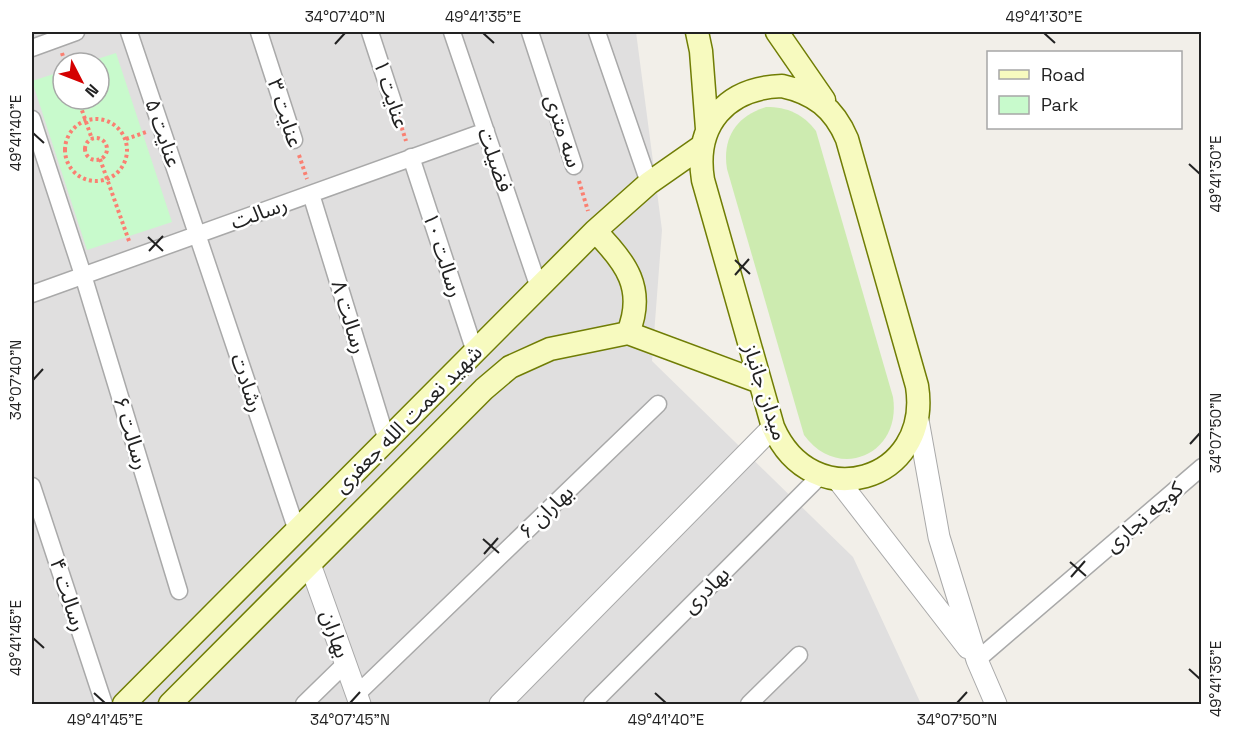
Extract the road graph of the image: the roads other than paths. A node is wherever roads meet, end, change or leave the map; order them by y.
1 (76, 32) edge
2 (129, 32) edge
3 (259, 32) edge
4 (370, 32) edge
5 (452, 32) edge
6 (530, 32) edge
7 (597, 32) edge
8 (697, 32) edge
9 (777, 32) edge
10 (32, 48) edge
11 (393, 102) road end
12 (830, 109) junction
13 (32, 119) edge
14 (486, 131) junction
15 (705, 137) junction
16 (294, 140) road end
17 (411, 157) junction
18 (574, 166) road end
19 (649, 183) junction
20 (312, 194) junction
21 (595, 231) junction
22 (197, 234) junction
23 (84, 275) junction
24 (539, 288) junction
25 (32, 294) edge
26 (628, 333) junction
27 (475, 352) junction
28 (760, 382) junction
29 (658, 404) dead end
30 (918, 420) junction
31 (773, 428) junction
32 (387, 441) junction
33 (1202, 467) edge
34 (829, 478) junction
35 (32, 486) edge
36 (297, 531) junction
37 (310, 564) junction
38 (179, 591) dead end
39 (799, 655) dead end
40 (977, 660) junction
41 (345, 664) junction
42 (358, 700) edge
43 (104, 705) edge
44 (124, 705) edge
45 (170, 705) edge
46 (304, 705) edge
47 (500, 705) edge
48 (592, 705) edge
49 (749, 705) edge
50 (996, 705) edge

1 - 10 street
2 - 22 street, عنایت ۵
3 - 16 street, عنایت ۳
4 - 11 street, عنایت ۱
5 - 14 street, فضیلت
6 - 18 street, سه متری
7 - 19 street
8 - 15 main road, میدان جانباز
9 - 12 main road
12 - 15 main road
12 - 30 main road
13 - 23 street, رسالت ۶
14 - 17 street, رسالت
14 - 24 street, فضیلت
15 - 19 main road, شهید نعمت الله جعفری
15 - 28 main road, میدان جانباز
17 - 20 street, رسالت
17 - 27 street, رسالت ۱۰
19 - 21 main road, شهید نعمت الله جعفری
20 - 22 street, رسالت
20 - 32 street, رسالت ۸
21 - 24 main road, شهید نعمت الله جعفری
21 - 26 main road
22 - 23 street, رسالت
22 - 36 street, رشادت
23 - 25 street, رسالت
23 - 38 street, رسالت ۶
24 - 27 main road, شهید نعمت الله جعفری
26 - 28 main road
26 - 37 main road, شهید نعمت الله جعفری
27 - 32 main road, شهید نعمت الله جعفری
28 - 31 main road, میدان جانباز
29 - 42 street, بهاران ۶
30 - 34 main road
30 - 40 street
31 - 34 main road, میدان جانباز
31 - 47 street
32 - 36 main road, شهید نعمت الله جعفری
33 - 40 street, کوچه نجاری
34 - 40 street
34 - 48 street, بهادری
35 - 43 street, رسالت ۴
36 - 44 main road, شهید نعمت الله جعفری
37 - 41 street, بهاران
37 - 45 main road, شهید نعمت الله جعفری
39 - 49 street
40 - 50 street
41 - 42 street, بهاران
41 - 46 street

